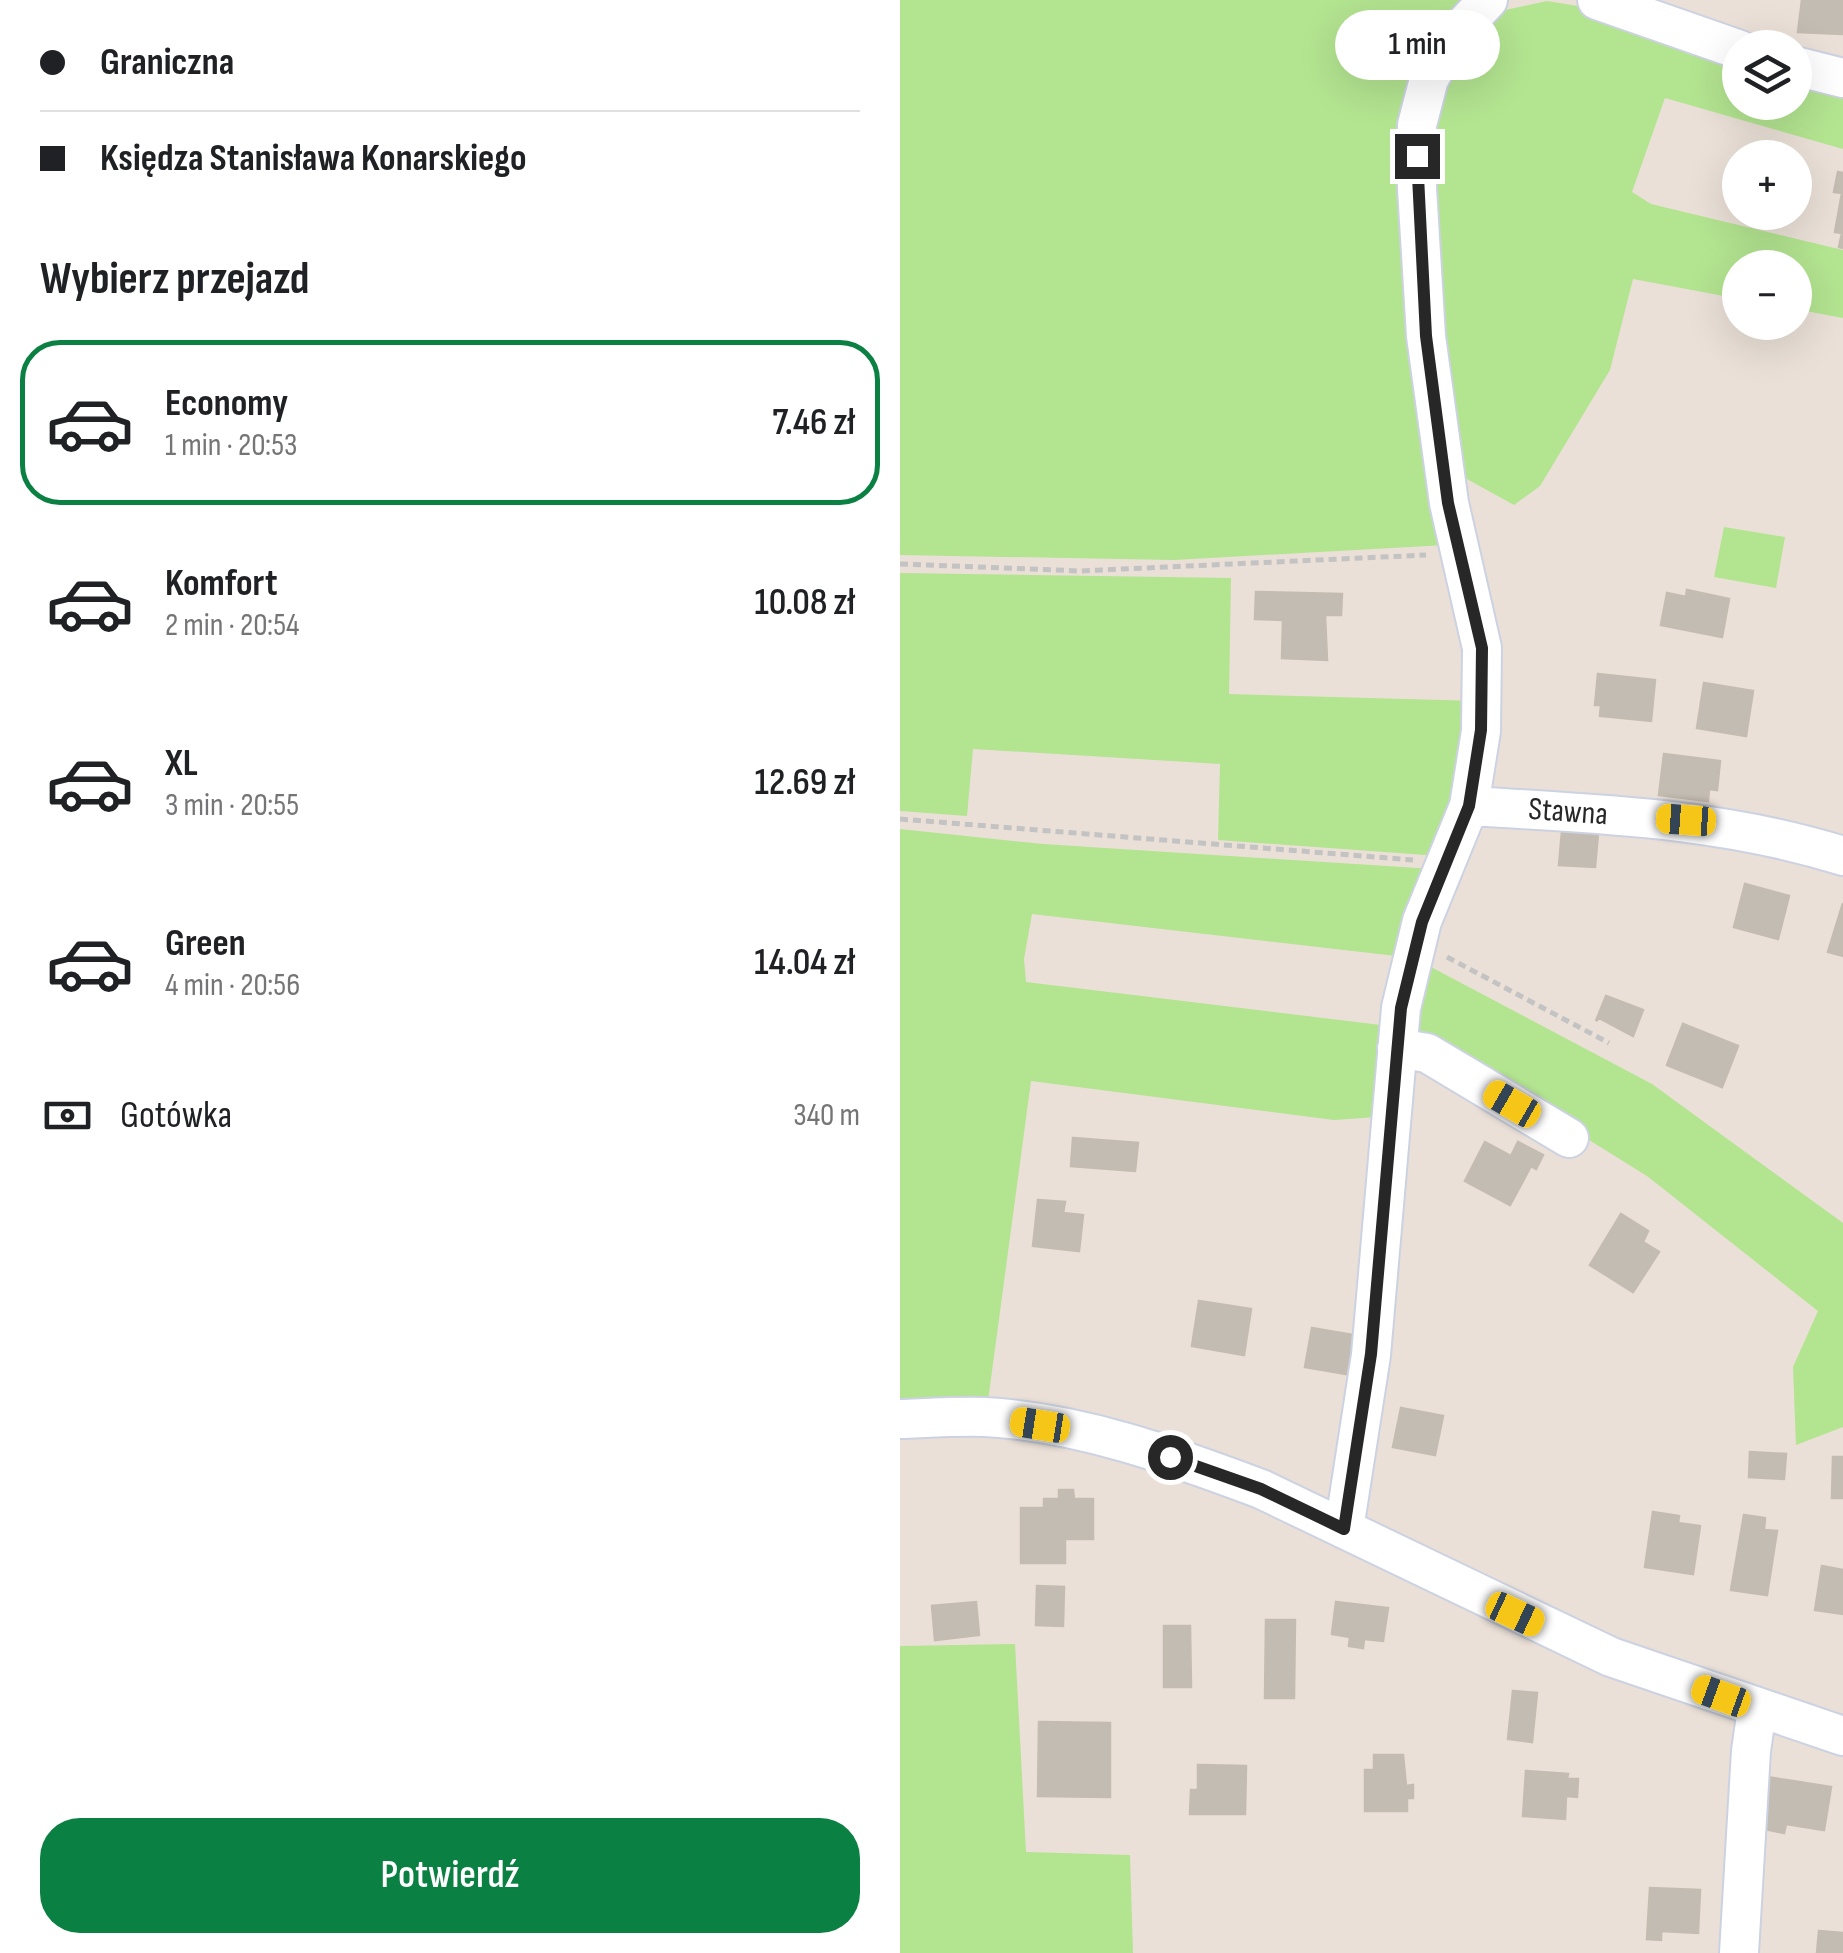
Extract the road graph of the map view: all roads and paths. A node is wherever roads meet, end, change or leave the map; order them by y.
1 (1488, 0) edge
2 (1598, 0) edge
3 (1722, 44) edge
4 (1812, 70) edge
5 (1843, 78) edge
6 (1460, 554) junction
7 (900, 564) edge
8 (1469, 806) junction
9 (900, 819) edge
10 (1843, 856) edge
11 (1446, 862) junction
12 (1416, 944) junction
13 (1609, 1042) dead end
14 (1397, 1048) junction
15 (1569, 1138) dead end
16 (900, 1419) edge
17 (1344, 1529) junction
18 (1757, 1709) junction
19 (1843, 1736) edge
20 (1738, 1953) edge

1 - 6 street
2 - 3 street
4 - 5 street
6 - 7 path
6 - 8 street
8 - 10 street, Stawna
8 - 11 street
9 - 11 path
11 - 12 street
12 - 13 path
12 - 14 street
14 - 15 street
14 - 17 street
16 - 17 street
17 - 18 street
18 - 19 street
18 - 20 street

